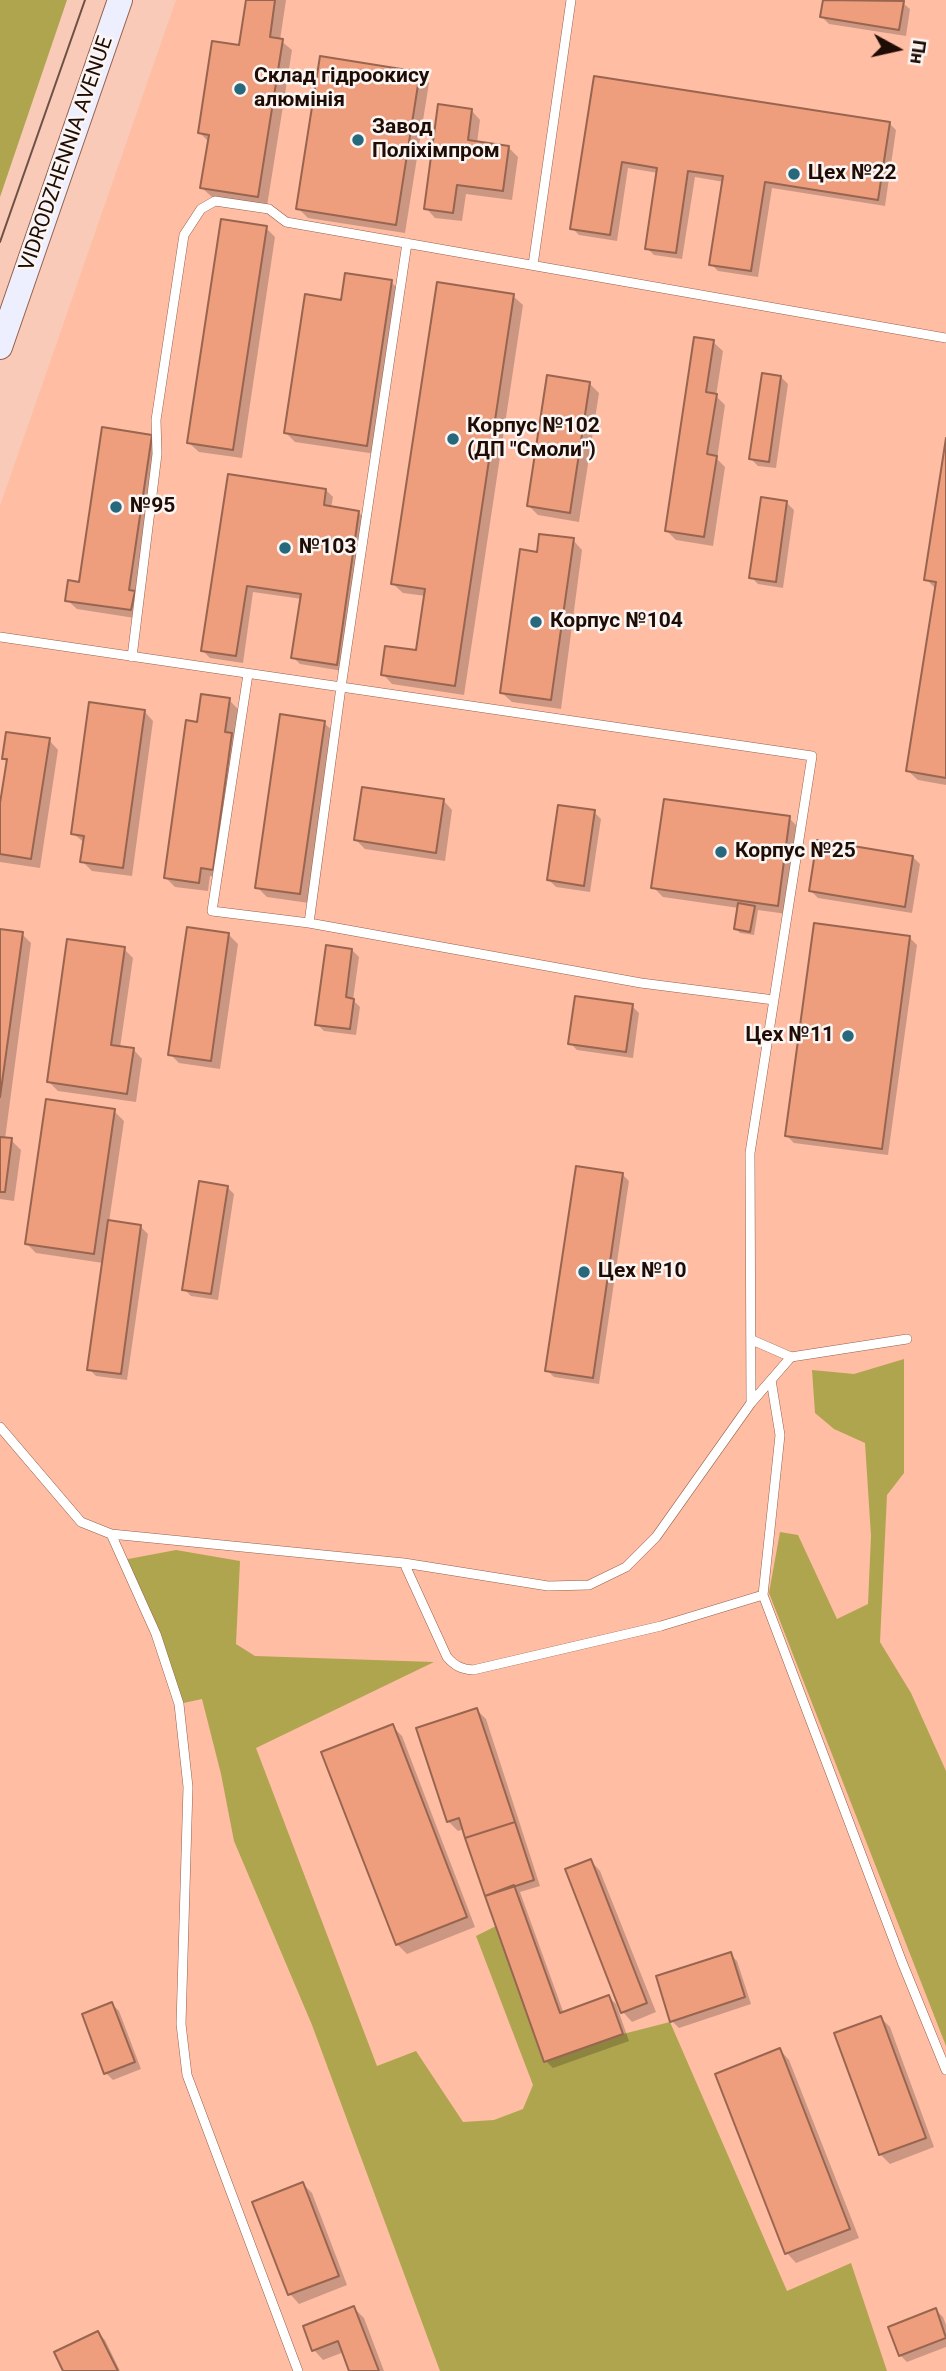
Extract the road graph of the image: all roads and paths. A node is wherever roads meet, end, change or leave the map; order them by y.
1 (120, 0) edge
2 (570, 0) edge
3 (407, 243) junction
4 (533, 265) junction
5 (946, 338) edge
6 (0, 347) edge
7 (0, 637) edge
8 (132, 657) junction
9 (248, 674) junction
10 (341, 687) junction
11 (309, 923) junction
12 (774, 1000) junction
13 (908, 1339) dead end
14 (752, 1340) junction
15 (791, 1357) junction
16 (771, 1380) junction
17 (751, 1403) junction
18 (0, 1427) edge
19 (111, 1534) junction
20 (404, 1563) junction
21 (763, 1595) junction
22 (946, 2070) edge
23 (298, 2371) edge

1 - 6 street, VIDRODZHENNIA AVENUE
2 - 4 lane
3 - 4 lane
3 - 8 lane
3 - 10 lane
4 - 5 lane
7 - 8 lane
8 - 9 lane
9 - 10 lane
9 - 11 lane
10 - 11 lane
10 - 12 lane
11 - 12 lane
12 - 14 lane
13 - 15 lane
14 - 15 lane
14 - 17 lane
15 - 16 lane
16 - 17 lane
16 - 21 lane
17 - 20 lane
18 - 19 lane
19 - 20 lane
19 - 23 lane
20 - 21 lane
21 - 22 lane

